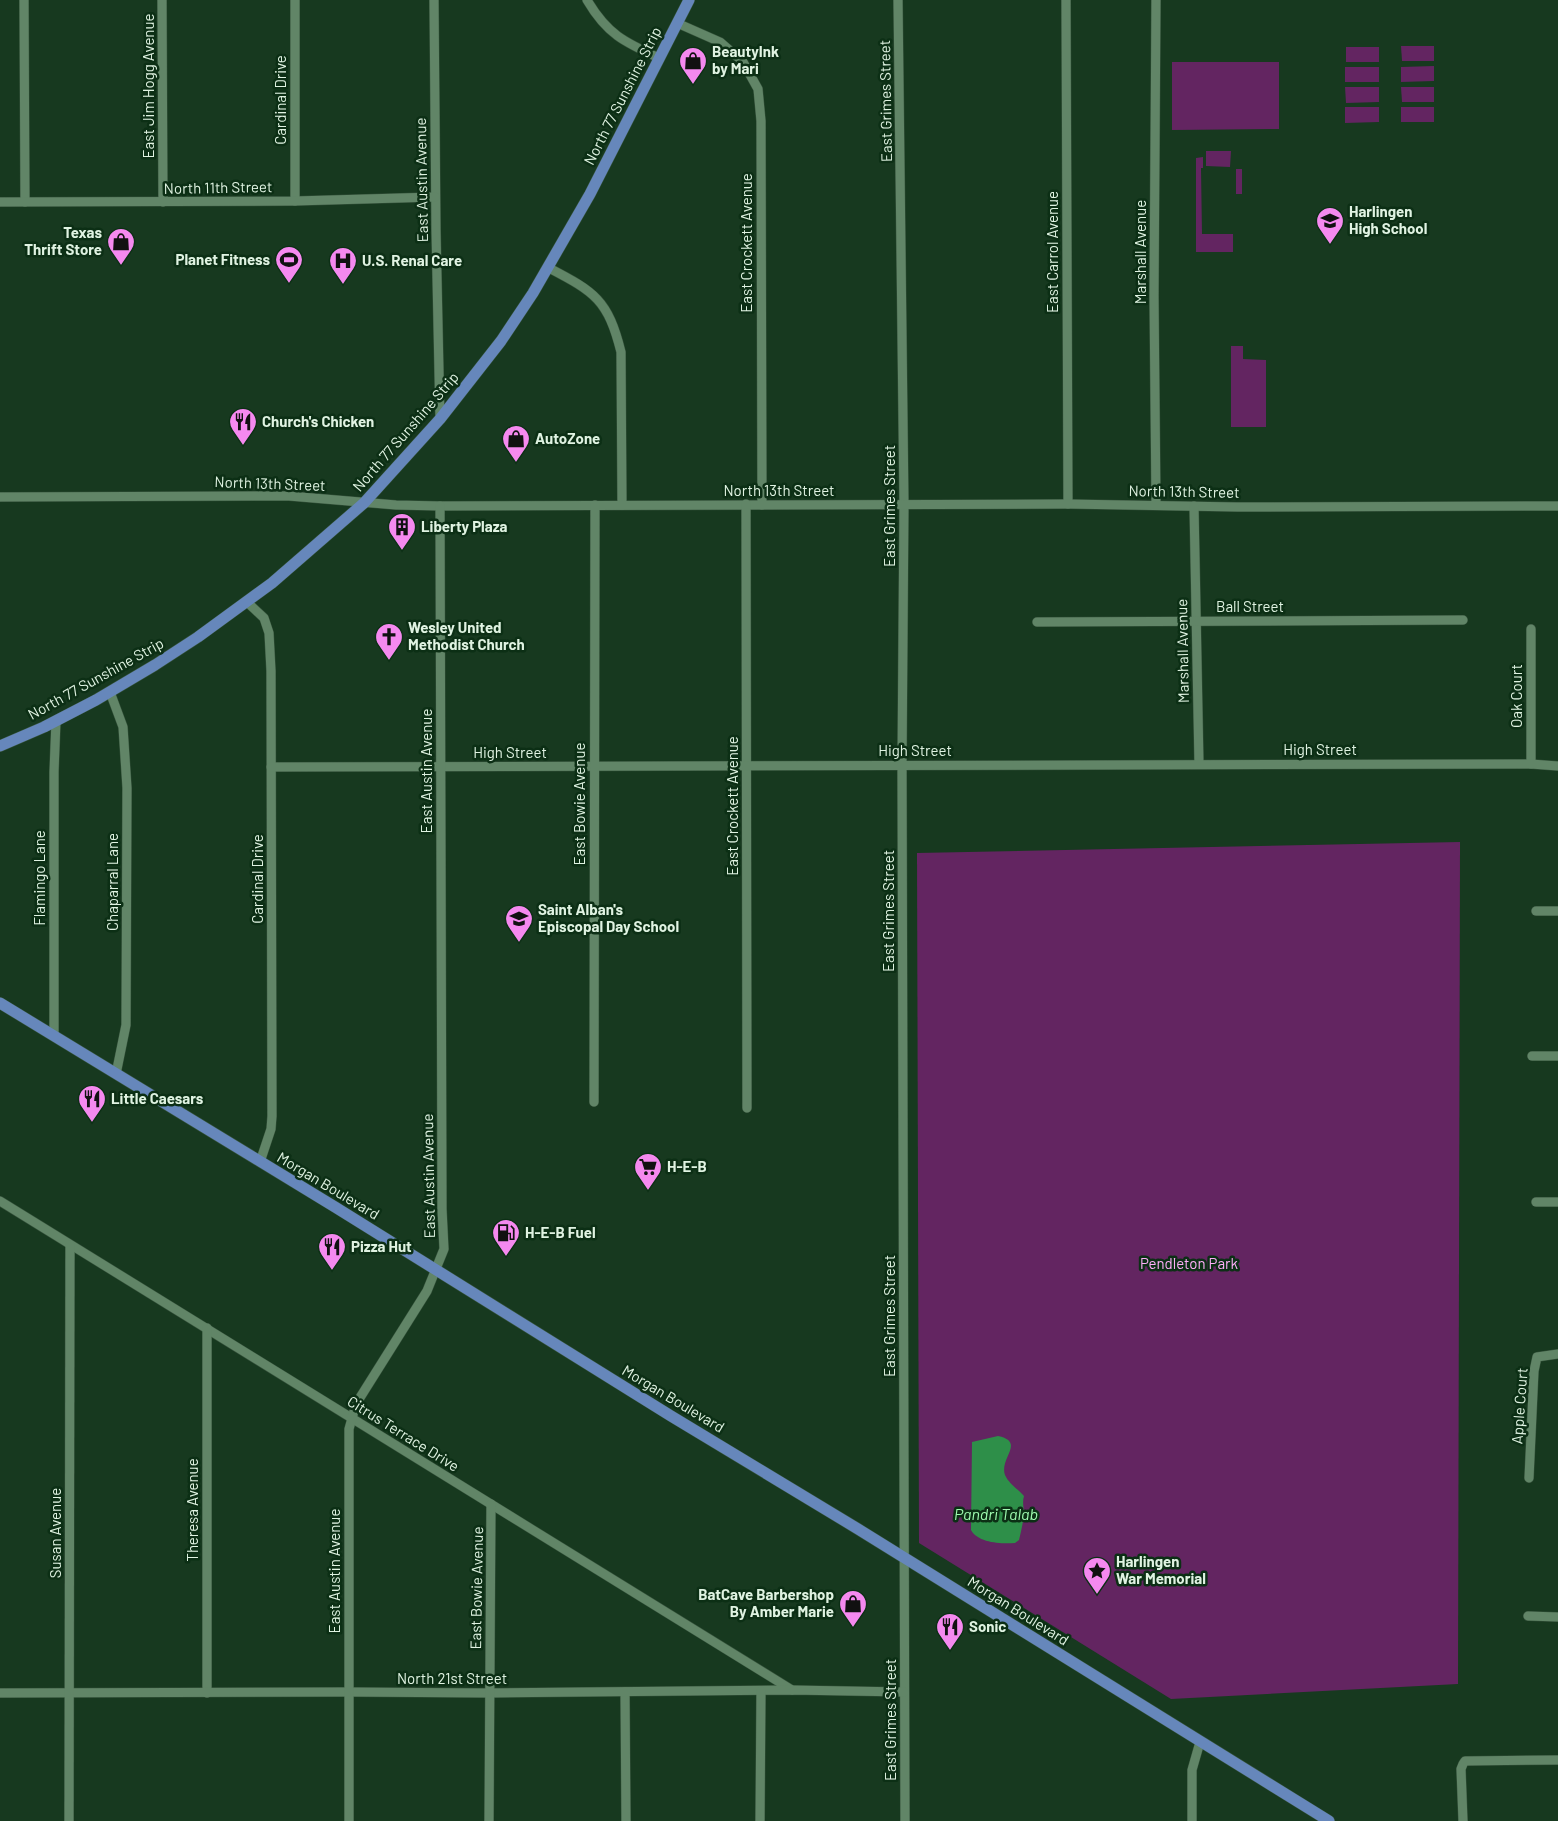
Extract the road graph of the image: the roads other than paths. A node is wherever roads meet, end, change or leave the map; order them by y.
1 (24, 0) edge
2 (162, 0) edge
3 (296, 0) edge
4 (434, 0) edge
5 (587, 0) edge
6 (690, 0) edge
7 (898, 0) edge
8 (1066, 0) edge
9 (1156, 0) edge
10 (677, 23) junction
11 (659, 58) junction
12 (435, 197) junction
13 (295, 201) junction
14 (0, 202) edge
15 (25, 202) junction
16 (163, 202) junction
17 (549, 268) junction
18 (440, 419) junction
19 (0, 497) edge
20 (364, 503) junction
21 (746, 504) junction
22 (904, 504) junction
23 (1068, 504) junction
24 (1156, 504) junction
25 (622, 505) junction
26 (762, 505) junction
27 (440, 506) junction
28 (595, 506) junction
29 (1194, 506) junction
30 (1558, 506) edge
31 (247, 602) junction
32 (1462, 620) dead end
33 (1196, 621) junction
34 (1037, 622) dead end
35 (1531, 629) dead end
36 (110, 692) junction
37 (56, 721) junction
38 (0, 746) edge
39 (1199, 764) junction
40 (1531, 764) junction
41 (746, 765) junction
42 (902, 765) junction
43 (441, 766) junction
44 (593, 766) junction
45 (1558, 766) edge
46 (272, 767) junction
47 (1536, 911) dead end
48 (1558, 911) edge
49 (0, 1003) edge
50 (54, 1036) junction
51 (1532, 1056) dead end
52 (1558, 1056) edge
53 (116, 1074) junction
54 (594, 1102) dead end
55 (747, 1108) dead end
56 (260, 1162) junction
57 (0, 1201) edge
58 (1536, 1202) dead end
59 (1558, 1202) edge
60 (70, 1245) junction
61 (435, 1270) junction
62 (207, 1328) junction
63 (1558, 1354) edge
64 (351, 1417) junction
65 (1529, 1478) dead end
66 (491, 1504) junction
67 (905, 1558) junction
68 (1528, 1616) dead end
69 (1558, 1617) edge
70 (792, 1690) junction
71 (761, 1691) junction
72 (349, 1692) junction
73 (625, 1692) junction
74 (904, 1692) junction
75 (0, 1693) edge
76 (207, 1693) junction
77 (489, 1693) junction
78 (70, 1694) junction
79 (1200, 1742) junction
80 (1558, 1760) edge
81 (69, 1821) edge
82 (349, 1821) edge
83 (489, 1821) edge
84 (626, 1821) edge
85 (760, 1821) edge
86 (905, 1821) edge
87 (1192, 1821) edge
88 (1329, 1821) edge
89 (1462, 1821) edge

1 - 15 street
2 - 16 street, East Jim Hogg Avenue
3 - 13 street, Cardinal Drive
4 - 12 street, East Austin Avenue
5 - 11 street
6 - 10 main road, North 77 Sunshine Strip
7 - 22 street, East Grimes Street
8 - 23 street, East Carrol Avenue
9 - 24 street, Marshall Avenue
10 - 11 main road, North 77 Sunshine Strip
10 - 26 street, East Crockett Avenue
11 - 17 main road, North 77 Sunshine Strip
12 - 13 street, North 11th Street
12 - 18 street, East Austin Avenue
13 - 16 street, North 11th Street
14 - 15 street, North 11th Street
15 - 16 street, North 11th Street
17 - 18 main road, North 77 Sunshine Strip
17 - 25 street
18 - 20 main road, North 77 Sunshine Strip
19 - 20 street, North 13th Street
20 - 27 street, North 13th Street
20 - 31 main road, North 77 Sunshine Strip
21 - 25 street, North 13th Street
21 - 26 street, North 13th Street
21 - 41 street, East Crockett Avenue
22 - 23 street, North 13th Street
22 - 26 street, North 13th Street
22 - 42 street, East Grimes Street
23 - 24 street, North 13th Street
24 - 29 street, North 13th Street
25 - 28 street, North 13th Street
27 - 28 street, North 13th Street
27 - 43 street, East Austin Avenue
28 - 44 street, East Bowie Avenue
29 - 30 street, North 13th Street
29 - 33 street, Marshall Avenue
31 - 36 main road, North 77 Sunshine Strip
31 - 46 street, Cardinal Drive
32 - 33 street, Ball Street
33 - 34 street, Ball Street
33 - 39 street, Marshall Avenue
35 - 40 street, Oak Court
36 - 37 main road, North 77 Sunshine Strip
36 - 53 street, Chaparral Lane
37 - 38 main road, North 77 Sunshine Strip
37 - 50 street, Flamingo Lane
39 - 40 street, High Street
39 - 42 street, High Street
40 - 45 street, High Street
41 - 42 street, High Street
41 - 44 street, High Street
41 - 55 street, East Crockett Avenue
42 - 67 street, East Grimes Street
43 - 44 street, High Street
43 - 46 street, High Street
43 - 61 street, East Austin Avenue
44 - 54 street, East Bowie Avenue
46 - 56 street, Cardinal Drive
47 - 48 street
49 - 50 main road, Morgan Boulevard
50 - 53 main road, Morgan Boulevard
51 - 52 street
53 - 56 main road, Morgan Boulevard
56 - 61 main road, Morgan Boulevard
57 - 60 street, Citrus Terrace Drive
58 - 59 street
60 - 62 street, Citrus Terrace Drive
60 - 78 street, Susan Avenue
61 - 64 street, East Austin Avenue
61 - 67 main road, Morgan Boulevard
62 - 64 street, Citrus Terrace Drive
62 - 76 street, Theresa Avenue
63 - 65 street, Apple Court
64 - 66 street, Citrus Terrace Drive
64 - 72 street, East Austin Avenue
66 - 70 street, Citrus Terrace Drive
66 - 77 street, East Bowie Avenue
67 - 74 street, East Grimes Street
67 - 79 main road, Morgan Boulevard
68 - 69 street
70 - 71 street, North 21st Street
70 - 74 street, North 21st Street
71 - 73 street, North 21st Street
71 - 85 street
72 - 76 street, North 21st Street
72 - 77 street, North 21st Street
72 - 82 street, East Austin Avenue
73 - 77 street, North 21st Street
73 - 84 street
74 - 86 street, East Grimes Street
75 - 78 street, North 21st Street
76 - 78 street, North 21st Street
77 - 83 street, East Bowie Avenue
78 - 81 street, Susan Avenue
79 - 87 street
79 - 88 main road, Morgan Boulevard
80 - 89 street

